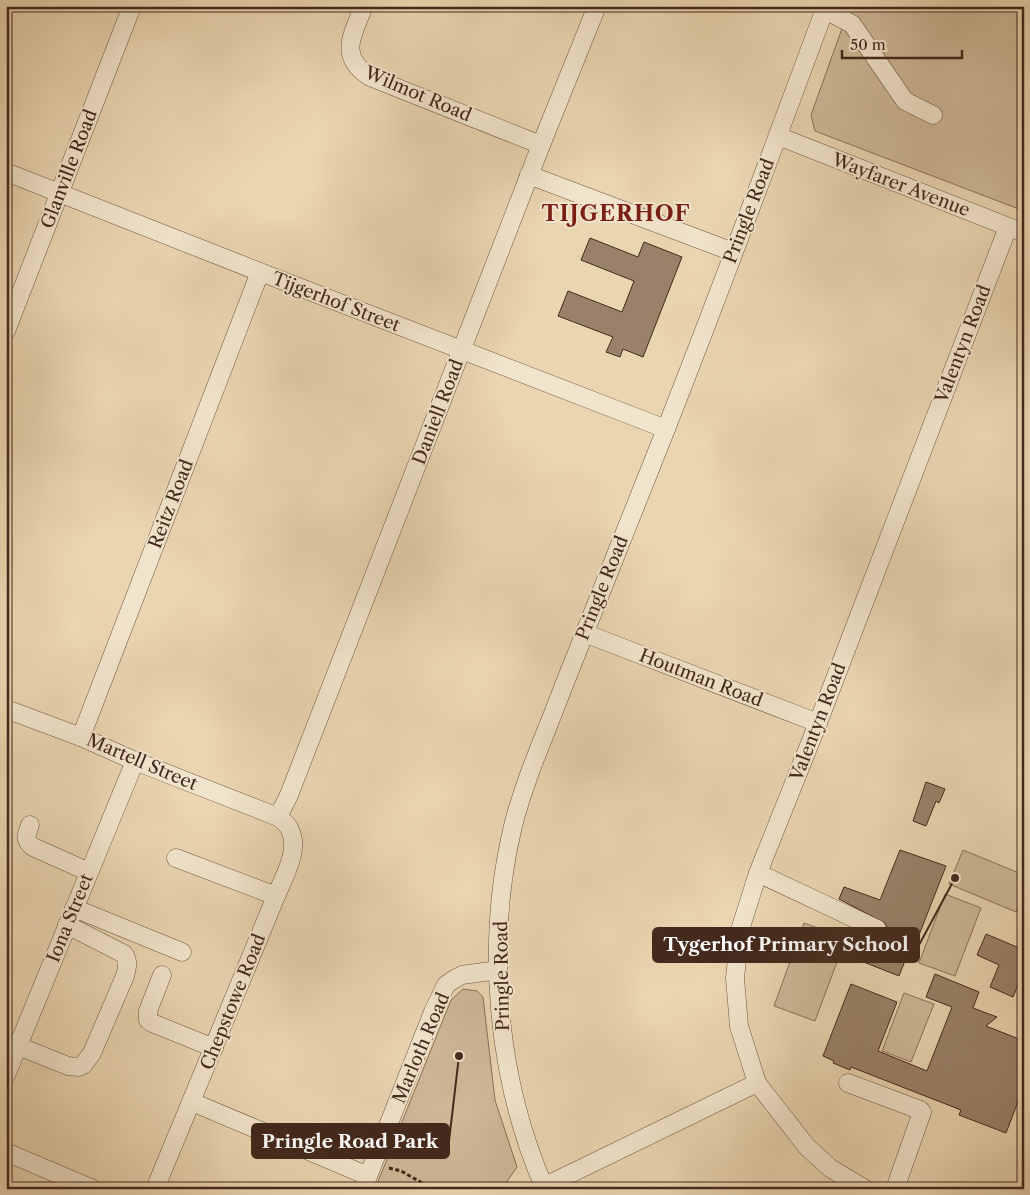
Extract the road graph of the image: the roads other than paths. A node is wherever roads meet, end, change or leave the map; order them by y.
1 (132, 6) edge
2 (364, 6) edge
3 (597, 6) edge
4 (825, 8) edge
5 (933, 115) dead end
6 (778, 136) junction
7 (541, 145) junction
8 (6, 172) edge
9 (529, 175) junction
10 (59, 193) junction
11 (1016, 230) edge
12 (733, 252) junction
13 (260, 272) junction
14 (6, 331) edge
15 (462, 351) junction
16 (666, 429) junction
17 (584, 633) junction
18 (6, 709) edge
19 (818, 723) junction
20 (81, 736) junction
21 (135, 761) junction
22 (278, 817) junction
23 (30, 825) dead end
24 (176, 858) dead end
25 (89, 872) junction
26 (758, 873) junction
27 (276, 896) junction
28 (74, 908) junction
29 (67, 926) junction
30 (876, 929) dead end
31 (182, 952) dead end
32 (498, 970) junction
33 (162, 975) dead end
34 (18, 1046) junction
35 (214, 1048) junction
36 (6, 1075) edge
37 (848, 1082) dead end
38 (757, 1083) junction
39 (192, 1102) junction
40 (6, 1152) edge
41 (368, 1176) edge
42 (543, 1188) edge
43 (93, 1189) edge
44 (155, 1189) edge
45 (865, 1189) edge
46 (895, 1189) edge

1 - 10 street, Glanville Road
2 - 7 street, Wilmot Road
3 - 7 street, Daniell Road
4 - 5 street
4 - 6 street, Pringle Road
6 - 11 street, Wayfarer Avenue
6 - 12 street, Pringle Road
7 - 9 street, Daniell Road
8 - 10 street, Tijgerhof Street
9 - 12 street
9 - 15 street, Daniell Road
10 - 13 street, Tijgerhof Street
10 - 14 street, Glanville Road
11 - 19 street, Valentyn Road
12 - 16 street, Pringle Road
13 - 15 street, Tijgerhof Street
13 - 20 street, Reitz Road
15 - 16 street, Tijgerhof Street
15 - 22 street, Daniell Road
16 - 17 street, Pringle Road
17 - 19 street, Houtman Road
17 - 32 street, Pringle Road
18 - 20 street, Martell Street
19 - 26 street, Valentyn Road
20 - 21 street, Martell Street
21 - 22 street, Martell Street
21 - 25 street, Iona Street
22 - 27 street, Chepstowe Road
23 - 25 street
24 - 27 street
25 - 28 street, Iona Street
26 - 30 street
26 - 38 street, Valentyn Road
27 - 35 street, Chepstowe Road
28 - 29 street, Iona Street
28 - 31 street
29 - 34 street, Iona Street
29 - 34 street
32 - 41 street, Marloth Road
32 - 42 street, Pringle Road
33 - 35 street
34 - 36 street, Iona Street
35 - 39 street, Chepstowe Road
37 - 46 street
38 - 42 street
38 - 45 street, Valentyn Road
39 - 41 street
39 - 44 street, Chepstowe Road
40 - 43 street

